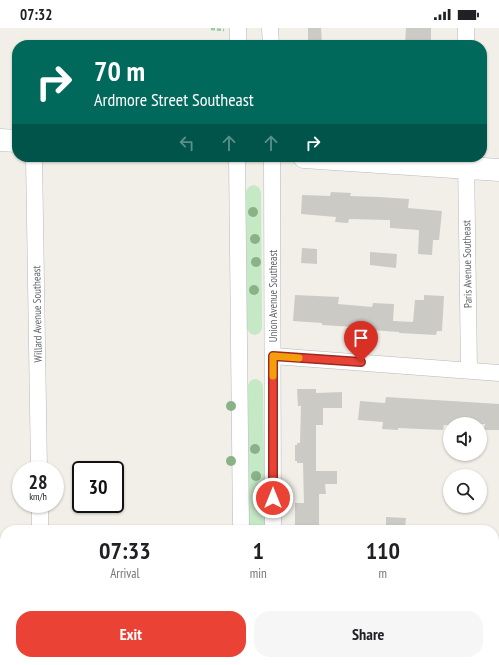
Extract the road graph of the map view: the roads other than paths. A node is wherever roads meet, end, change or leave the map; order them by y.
1 (270, 28) edge
2 (466, 28) edge
3 (231, 29) edge
4 (236, 40) edge
5 (271, 40) edge
6 (466, 40) edge
7 (0, 140) edge
8 (12, 141) edge
9 (34, 162) edge
10 (237, 162) edge
11 (272, 162) edge
12 (466, 162) edge
13 (499, 170) edge
14 (273, 356) junction
15 (469, 370) junction
16 (499, 373) edge
17 (40, 461) edge
18 (40, 513) edge
19 (40, 525) edge
20 (241, 525) edge
21 (273, 525) edge

1 - 5 street
2 - 6 street
3 - 4 street
7 - 8 main road
9 - 17 street, Willard Avenue Southeast
10 - 20 street
11 - 14 street, Union Avenue Southeast
12 - 13 main road
12 - 15 street, Paris Avenue Southeast
14 - 15 street
14 - 21 street, Union Avenue Southeast
15 - 16 street
18 - 19 street

